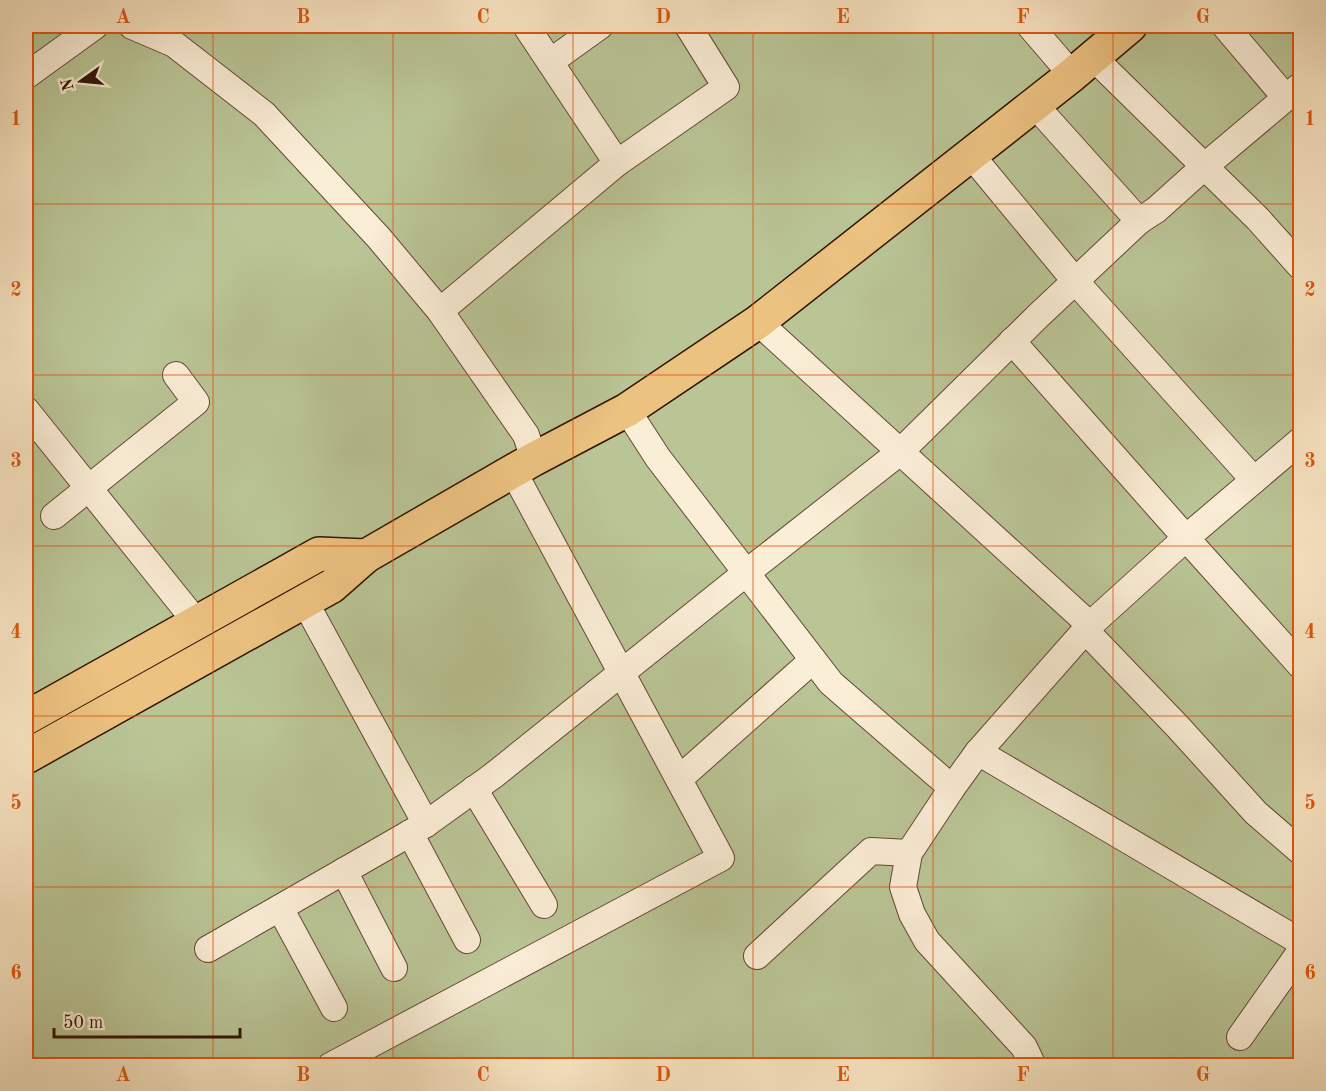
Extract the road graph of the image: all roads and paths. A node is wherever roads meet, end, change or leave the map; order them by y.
1 (95, 26) edge
2 (132, 26) edge
3 (525, 26) edge
4 (600, 26) edge
5 (688, 26) edge
6 (1030, 26) edge
7 (1130, 26) edge
8 (1225, 26) edge
9 (179, 35) edge
10 (550, 62) junction
11 (1083, 66) junction
12 (26, 76) edge
13 (1293, 92) edge
14 (1034, 104) junction
15 (971, 154) junction
16 (617, 163) junction
17 (1204, 166) junction
18 (1139, 221) junction
19 (1300, 266) edge
20 (1076, 282) junction
21 (440, 311) junction
22 (758, 322) junction
23 (1012, 341) junction
24 (176, 375) dead end
25 (26, 410) edge
26 (627, 410) junction
27 (1300, 441) edge
28 (900, 452) junction
29 (524, 465) junction
30 (1254, 480) junction
31 (89, 488) junction
32 (54, 516) dead end
33 (1186, 538) junction
34 (366, 556) junction
35 (746, 573) junction
36 (305, 602) junction
37 (198, 622) junction
38 (1088, 627) junction
39 (813, 660) junction
40 (1300, 665) edge
41 (622, 672) junction
42 (26, 718) edge
43 (978, 752) junction
44 (26, 757) edge
45 (679, 778) junction
46 (952, 788) junction
47 (474, 789) junction
48 (418, 829) junction
49 (1300, 851) edge
50 (909, 853) junction
51 (344, 872) junction
52 (544, 905) dead end
53 (280, 908) junction
54 (467, 940) dead end
55 (1300, 944) edge
56 (208, 949) dead end
57 (1300, 952) edge
58 (757, 956) dead end
59 (394, 968) dead end
60 (334, 1008) dead end
61 (1240, 1037) dead end
62 (1022, 1059) edge
63 (330, 1065) edge

1 - 12 street
2 - 9 street
3 - 10 street
4 - 10 street
5 - 16 street
6 - 11 street
7 - 11 main road
8 - 13 street
9 - 21 street
10 - 16 street
11 - 14 main road
11 - 17 street
13 - 17 street
14 - 15 main road
14 - 18 street
15 - 20 street
15 - 22 main road
16 - 21 street
17 - 18 street
17 - 19 street
18 - 20 street
20 - 23 street
20 - 30 street
21 - 29 street
22 - 26 main road
22 - 28 street
23 - 28 street
23 - 33 street
24 - 31 street
25 - 31 street
26 - 29 main road
26 - 35 street
27 - 30 street
28 - 35 street
28 - 38 street
29 - 34 main road
29 - 41 street
30 - 33 street
31 - 32 street
31 - 37 street
33 - 38 street
33 - 40 street
34 - 36 main road
34 - 37 main road
35 - 39 street
35 - 41 street
36 - 44 main road
36 - 48 street
37 - 42 main road
38 - 43 street
38 - 49 street
39 - 45 street
39 - 46 street
41 - 45 street
41 - 47 street
43 - 46 street
43 - 55 street
45 - 63 street
46 - 50 street
47 - 48 street
47 - 52 street
48 - 51 street
48 - 54 street
50 - 58 street
50 - 62 street
51 - 53 street
51 - 59 street
53 - 56 street
53 - 60 street
57 - 61 street

